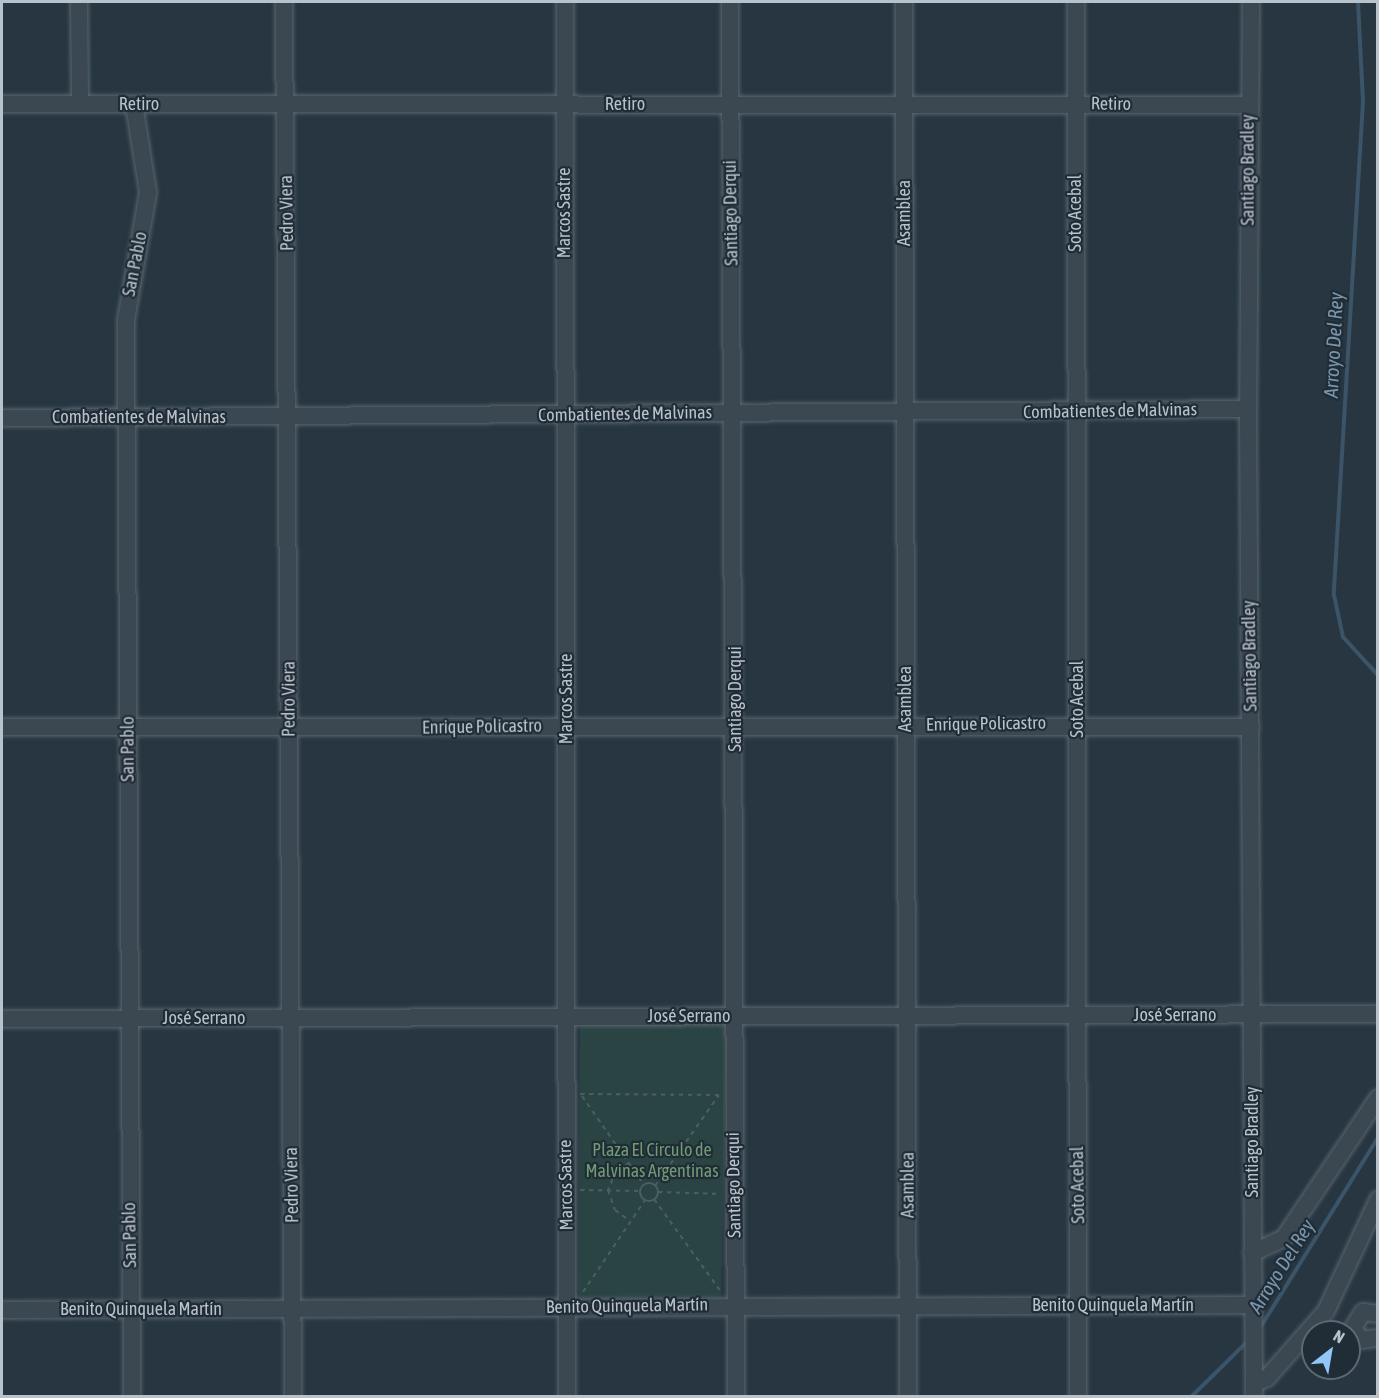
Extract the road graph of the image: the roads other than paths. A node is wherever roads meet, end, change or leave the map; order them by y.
1 (79, 2) edge
2 (285, 2) edge
3 (565, 2) edge
4 (730, 2) edge
5 (904, 2) edge
6 (1076, 2) edge
7 (1251, 2) edge
8 (80, 103) junction
9 (1076, 103) junction
10 (2, 104) edge
11 (286, 104) junction
12 (564, 104) junction
13 (729, 104) junction
14 (904, 104) junction
15 (134, 105) junction
16 (1249, 105) junction
17 (1248, 409) junction
18 (1074, 412) junction
19 (736, 413) junction
20 (905, 414) junction
21 (125, 416) junction
22 (290, 416) junction
23 (564, 416) junction
24 (2, 418) edge
25 (1078, 723) junction
26 (905, 725) junction
27 (567, 726) junction
28 (735, 726) junction
29 (2, 727) edge
30 (128, 727) junction
31 (1251, 727) junction
32 (289, 729) junction
33 (1252, 1014) junction
34 (1377, 1014) edge
35 (1076, 1015) junction
36 (731, 1016) junction
37 (908, 1016) junction
38 (566, 1017) junction
39 (127, 1018) junction
40 (290, 1018) junction
41 (2, 1019) edge
42 (1377, 1098) edge
43 (1377, 1200) edge
44 (1252, 1253) junction
45 (733, 1305) junction
46 (1080, 1305) junction
47 (909, 1306) junction
48 (131, 1307) junction
49 (574, 1307) junction
50 (1252, 1308) junction
51 (2, 1310) edge
52 (293, 1311) junction
53 (1377, 1314) edge
54 (1377, 1338) edge
55 (1254, 1390) edge
56 (132, 1396) edge
57 (293, 1396) edge
58 (567, 1396) edge
59 (736, 1396) edge
60 (908, 1396) edge
61 (1078, 1396) edge

1 - 8 street
2 - 11 street, Pedro Viera
3 - 12 street, Marcos Sastre
4 - 13 street, Santiago Derqui
5 - 14 street, Asamblea
6 - 9 street, Soto Acebal
7 - 16 street, Santiago Bradley
8 - 10 street, Retiro
8 - 15 street, Retiro
9 - 14 street, Retiro
9 - 16 street, Retiro
9 - 18 street, Soto Acebal
11 - 12 street, Retiro
11 - 15 street, Retiro
11 - 22 street, Pedro Viera
12 - 13 street, Retiro
12 - 23 street, Marcos Sastre
13 - 14 street, Retiro
13 - 19 street, Santiago Derqui
14 - 20 street, Asamblea
15 - 21 street, San Pablo
16 - 17 street, Santiago Bradley
17 - 18 street, Combatientes de Malvinas
17 - 31 street, Santiago Bradley
18 - 20 street, Combatientes de Malvinas
18 - 25 street, Soto Acebal
19 - 20 street, Combatientes de Malvinas
19 - 23 street, Combatientes de Malvinas
19 - 28 street, Santiago Derqui
20 - 26 street, Asamblea
21 - 22 street, Combatientes de Malvinas
21 - 24 street, Combatientes de Malvinas
21 - 30 street, San Pablo
22 - 23 street, Combatientes de Malvinas
22 - 32 street, Pedro Viera
23 - 27 street, Marcos Sastre
25 - 26 street, Enrique Policastro
25 - 31 street, Enrique Policastro
25 - 35 street, Soto Acebal
26 - 28 street, Enrique Policastro
26 - 37 street, Asamblea
27 - 28 street, Enrique Policastro
27 - 32 street, Enrique Policastro
27 - 38 street, Marcos Sastre
28 - 36 street, Santiago Derqui
29 - 30 street, Enrique Policastro
30 - 32 street, Enrique Policastro
30 - 39 street, San Pablo
31 - 33 street, Santiago Bradley
32 - 40 street, Pedro Viera
33 - 34 street, José Serrano
33 - 35 street, José Serrano
33 - 44 street, Santiago Bradley
35 - 37 street, José Serrano
35 - 46 street, Soto Acebal
36 - 37 street, José Serrano
36 - 38 street, José Serrano
36 - 45 street, Santiago Derqui
37 - 47 street, Asamblea
38 - 40 street, José Serrano
38 - 49 street, Marcos Sastre
39 - 40 street, José Serrano
39 - 41 street, José Serrano
39 - 48 street, San Pablo
40 - 52 street, Pedro Viera
42 - 44 street
43 - 55 street
44 - 50 street, Santiago Bradley
45 - 47 street, Benito Quinquela Martín
45 - 49 street, Benito Quinquela Martín
45 - 59 street, Santiago Derqui
46 - 47 street, Benito Quinquela Martín
46 - 50 street, Benito Quinquela Martín
46 - 61 street, Soto Acebal
47 - 60 street, Asamblea
48 - 51 street, Benito Quinquela Martín
48 - 52 street, Benito Quinquela Martín
48 - 56 street, San Pablo
49 - 52 street, Benito Quinquela Martín
49 - 58 street, Marcos Sastre
50 - 55 street, Santiago Bradley
52 - 57 street, Pedro Viera
53 - 54 street

